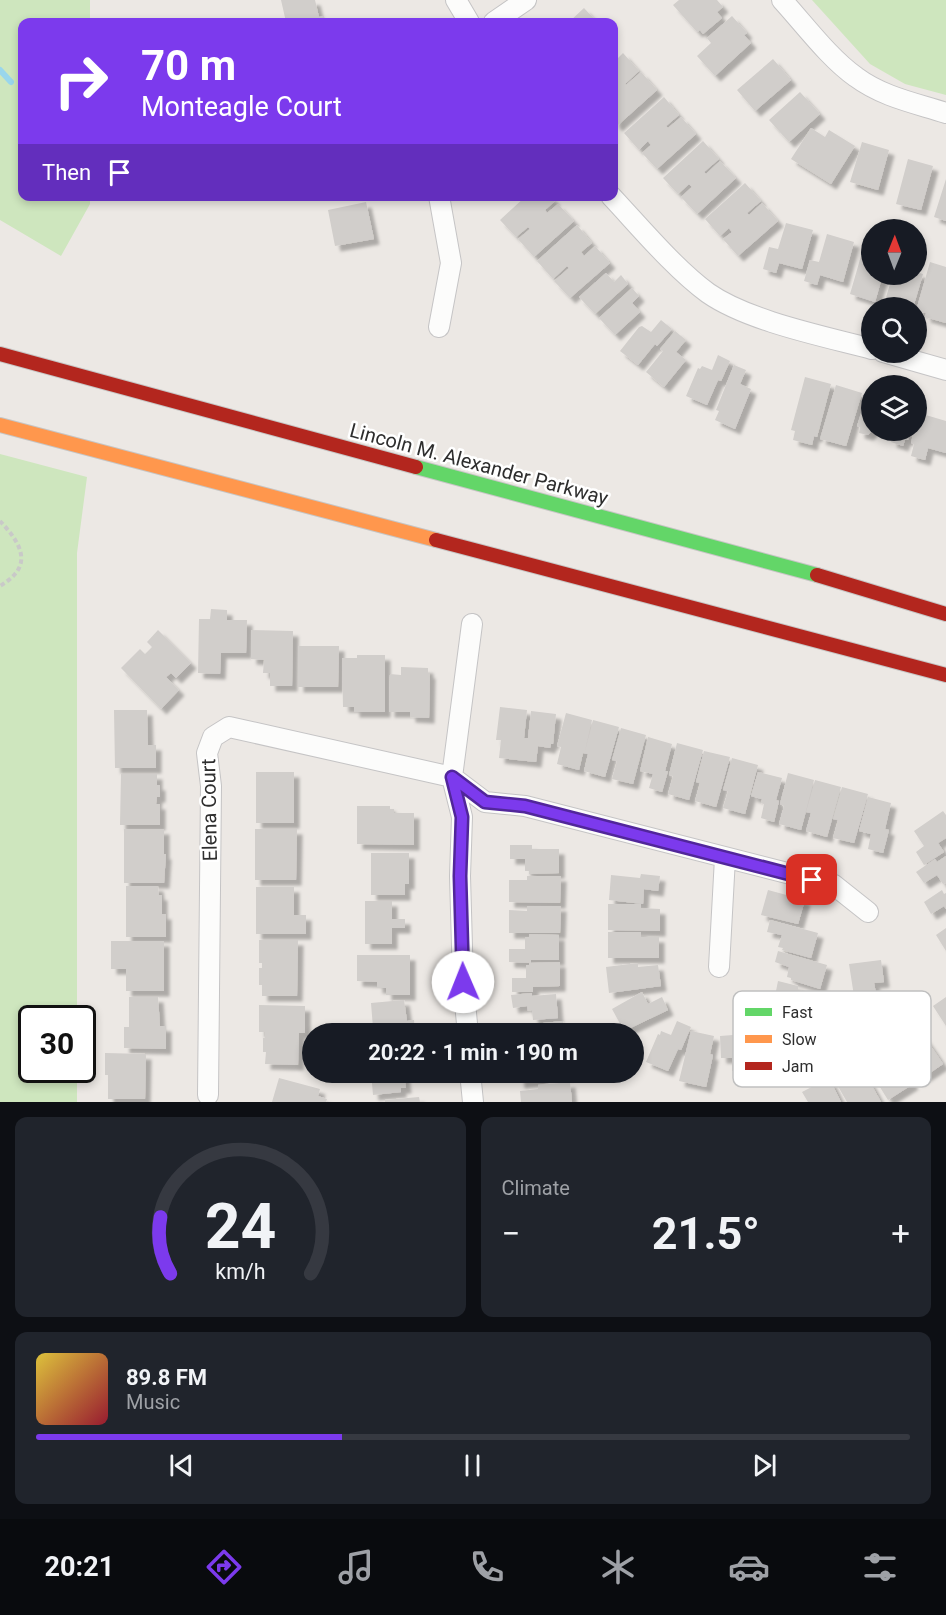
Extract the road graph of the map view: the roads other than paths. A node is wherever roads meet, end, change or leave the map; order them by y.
1 (456, 0) edge
2 (526, 0) edge
3 (782, 0) edge
4 (467, 18) edge
5 (500, 18) edge
6 (946, 113) edge
7 (440, 201) edge
8 (616, 201) edge
9 (439, 327) dead end
10 (861, 346) edge
11 (0, 354) edge
12 (922, 363) edge
13 (946, 370) edge
14 (0, 425) edge
15 (946, 615) edge
16 (472, 624) dead end
17 (946, 675) edge
18 (452, 777) junction
19 (725, 858) junction
20 (868, 912) dead end
21 (719, 967) dead end
22 (467, 1023) edge
23 (472, 1083) edge
24 (208, 1095) dead end
25 (473, 1102) edge

1 - 4 street
2 - 5 street
3 - 6 street
7 - 9 street
8 - 10 street
11 - 15 highway, Lincoln M. Alexander Parkway
12 - 13 street
14 - 17 highway
16 - 18 street
18 - 19 street
18 - 22 street
18 - 24 street, Elena Court
19 - 20 street
19 - 21 street
23 - 25 street

